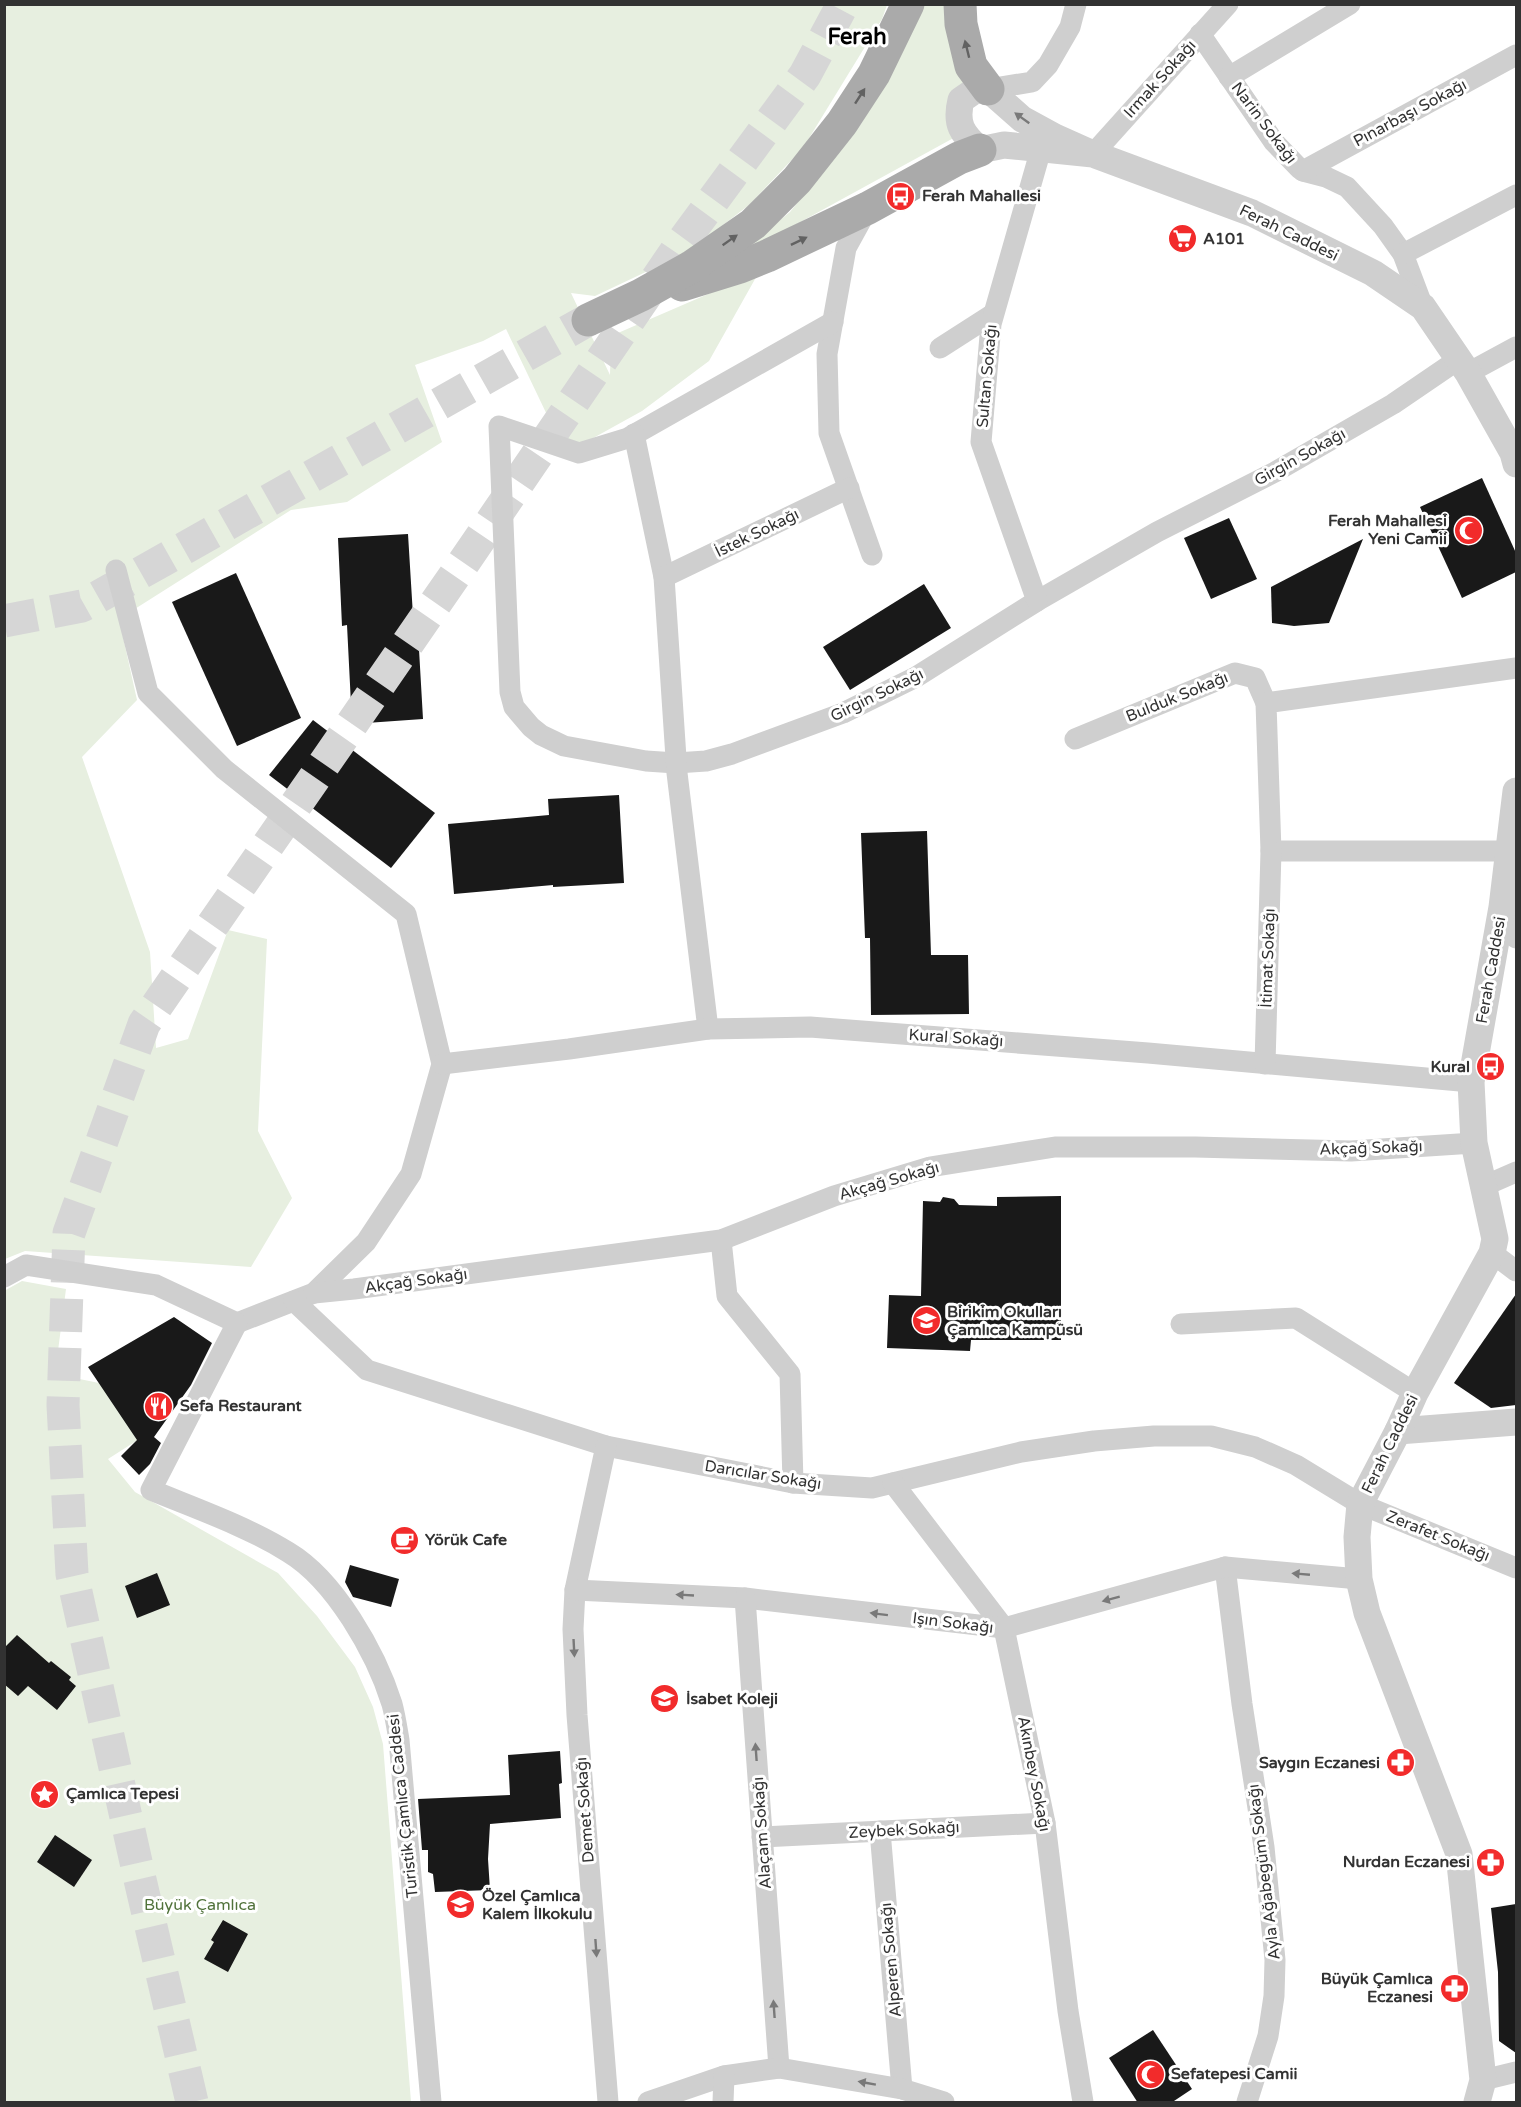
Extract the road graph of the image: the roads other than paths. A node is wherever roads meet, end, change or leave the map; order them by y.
1 (908, 4) edge
2 (960, 4) edge
3 (1076, 4) edge
4 (1228, 4) edge
5 (1350, 4) edge
6 (1200, 34) junction
7 (1516, 55) edge
8 (1230, 77) junction
9 (988, 89) junction
10 (1041, 149) junction
11 (980, 150) junction
12 (1093, 154) junction
13 (1303, 171) junction
14 (1516, 195) edge
15 (868, 208) junction
16 (1403, 254) junction
17 (1423, 307) junction
18 (993, 314) junction
19 (833, 322) junction
20 (1516, 347) edge
21 (940, 348) dead end
22 (1463, 366) junction
23 (634, 434) junction
24 (1516, 464) edge
25 (849, 488) junction
26 (872, 555) dead end
27 (116, 570) dead end
28 (664, 577) junction
29 (1037, 601) junction
30 (1516, 668) edge
31 (1266, 703) junction
32 (1075, 739) dead end
33 (676, 763) junction
34 (1516, 791) edge
35 (1271, 851) junction
36 (1508, 851) junction
37 (1502, 907) junction
38 (1516, 938) edge
39 (708, 1029) junction
40 (442, 1064) junction
41 (1265, 1064) junction
42 (1471, 1082) junction
43 (1474, 1143) junction
44 (1516, 1172) edge
45 (1484, 1186) junction
46 (721, 1240) junction
47 (1492, 1253) junction
48 (1516, 1271) edge
49 (4, 1277) edge
50 (314, 1293) junction
51 (294, 1301) junction
52 (237, 1323) junction
53 (1181, 1324) dead end
54 (1415, 1393) junction
55 (1516, 1422) edge
56 (1398, 1431) junction
57 (606, 1446) junction
58 (793, 1483) junction
59 (892, 1483) junction
60 (1360, 1504) junction
61 (1225, 1567) junction
62 (1516, 1568) edge
63 (1359, 1579) junction
64 (575, 1590) junction
65 (745, 1598) junction
66 (1004, 1628) junction
67 (1045, 1823) junction
68 (880, 1831) junction
69 (762, 1837) junction
70 (779, 2068) junction
71 (1516, 2072) edge
72 (724, 2076) junction
73 (902, 2089) junction
74 (1480, 2091) edge
75 (431, 2103) edge
76 (608, 2103) edge
77 (648, 2103) edge
78 (723, 2103) edge
79 (944, 2103) edge
80 (1083, 2103) edge
81 (1246, 2103) edge

1 - 15 main road
9 -> 2 main road
3 - 9 street
4 - 6 street, Irmak Sokağı
5 - 8 street
6 - 8 street, Narin Sokağı
6 - 12 street, Irmak Sokağı
7 - 13 street, Pınarbaşı Sokağı
8 - 13 street, Narin Sokağı
9 - 11 street
12 -> 9 street, Ferah Caddesi
10 - 11 street
10 - 12 street
10 - 18 street, Sultan Sokağı
11 - 15 main road
12 - 17 street, Ferah Caddesi
13 - 16 street, Narin Sokağı
14 - 16 street
15 - 19 street
16 - 17 street, Narin Sokağı
17 - 22 street, Ferah Caddesi
18 - 21 street
18 - 29 street, Sultan Sokağı
19 - 23 street
19 - 25 street
20 - 22 street, Girgin Sokağı
22 - 24 street, Ferah Caddesi
22 - 29 street, Girgin Sokağı
23 - 28 street
23 - 33 street, Girgin Sokağı
25 - 26 street
25 - 28 street, İstek Sokağı
27 - 40 street
28 - 33 street
29 - 33 street, Girgin Sokağı
30 - 31 street
31 - 32 street, Bulduk Sokağı
31 - 35 street, İtimat Sokağı
33 - 39 street
34 - 36 street, Ferah Caddesi
35 - 36 street
35 - 41 street, İtimat Sokağı
36 - 37 street, Ferah Caddesi
37 - 38 street
37 - 42 street, Ferah Caddesi
39 - 40 street, Kural Sokağı
39 - 41 street, Kural Sokağı
40 - 50 street
41 - 42 street, Kural Sokağı
42 - 43 street, Ferah Caddesi
43 - 45 street, Ferah Caddesi
43 - 46 street, Akçağ Sokağı
44 - 45 street
45 - 47 street, Ferah Caddesi
46 - 50 street, Akçağ Sokağı
46 - 58 street
47 - 48 street
47 - 54 street, Ferah Caddesi
49 - 52 street
50 - 51 street
51 - 52 street
51 - 57 street, Darıcılar Sokağı
52 - 75 street, Turistik Çamlıca Caddesi
53 - 54 street
54 - 56 street, Ferah Caddesi
55 - 56 street
56 - 60 street, Ferah Caddesi
57 - 58 street, Darıcılar Sokağı
57 - 64 street, Demet Sokağı
58 - 59 street, Darıcılar Sokağı
59 - 60 street, Darıcılar Sokağı
59 - 66 street, Akınbey Sokağı
60 - 62 street, Zerafet Sokağı
60 - 63 street, Ferah Caddesi
63 -> 61 street, Işın Sokağı
61 -> 66 street, Işın Sokağı
61 - 81 street, Ayla Ağabegüm Sokağı
63 - 74 street, Ferah Caddesi
65 -> 64 street, Işın Sokağı
64 -> 76 street, Demet Sokağı
66 -> 65 street, Işın Sokağı
69 -> 65 street, Alaçam Sokağı
66 - 67 street, Akınbey Sokağı
67 - 68 street, Zeybek Sokağı
67 - 80 street, Akınbey Sokağı
68 - 69 street, Zeybek Sokağı
68 - 73 street, Alperen Sokağı
70 -> 69 street, Alaçam Sokağı
70 - 72 street
73 -> 70 street
71 - 74 street
72 - 77 street
72 - 78 street
73 - 79 street

